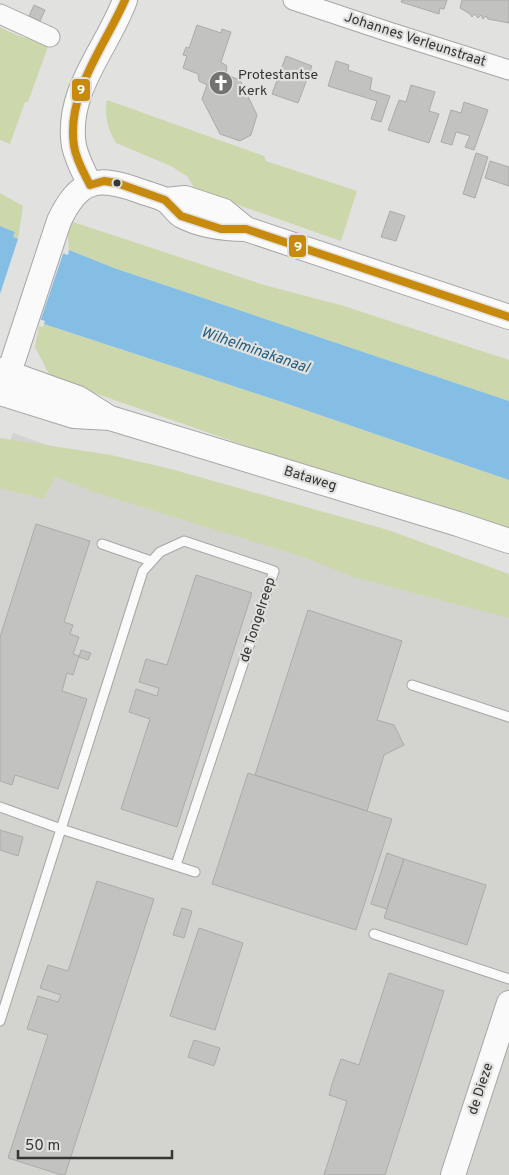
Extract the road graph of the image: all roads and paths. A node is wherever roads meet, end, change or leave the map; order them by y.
1 (125, 0) edge
2 (293, 0) edge
3 (0, 14) edge
4 (50, 37) dead end
5 (509, 70) edge
6 (90, 185) junction
7 (509, 317) edge
8 (2, 386) edge
9 (509, 541) edge
10 (102, 544) dead end
11 (151, 561) junction
12 (412, 685) dead end
13 (509, 717) edge
14 (0, 807) edge
15 (61, 829) junction
16 (176, 865) junction
17 (195, 872) dead end
18 (374, 934) dead end
19 (509, 979) edge
20 (509, 1003) edge
21 (0, 1021) edge
22 (453, 1175) edge

1 - 6 street
2 - 5 street, Johannes Verleunstraat
3 - 4 street
6 - 7 street
6 - 8 street
8 - 9 street, Bataweg
10 - 11 lane
11 - 15 lane, de Tongelreep
11 - 16 lane, de Tongelreep
12 - 13 lane
14 - 15 lane
15 - 16 lane
15 - 21 lane, de Tongelreep
16 - 17 lane
18 - 19 lane
20 - 22 street, de Dieze

